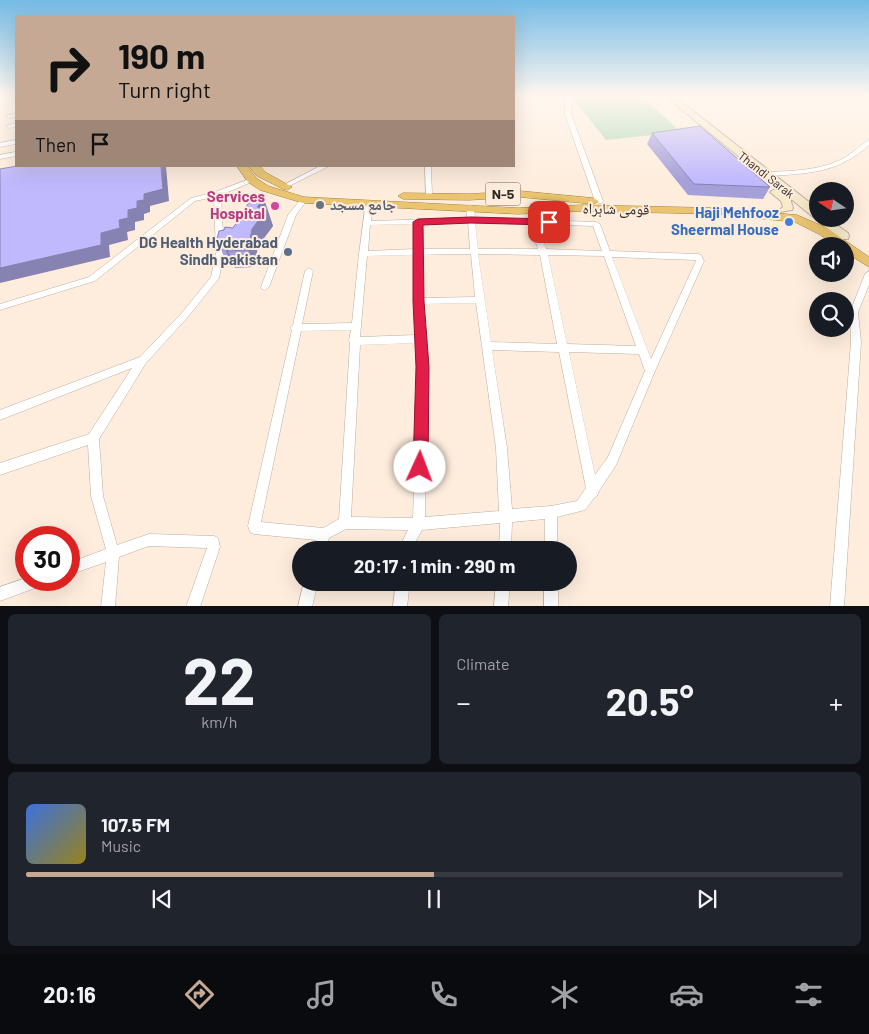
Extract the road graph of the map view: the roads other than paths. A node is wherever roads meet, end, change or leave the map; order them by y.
1 (571, 124) edge
2 (694, 124) edge
3 (703, 124) edge
4 (15, 125) edge
5 (9, 126) dead end
6 (15, 142) edge
7 (869, 142) edge
8 (0, 144) edge
9 (15, 154) edge
10 (0, 157) edge
11 (243, 167) edge
12 (255, 167) edge
13 (324, 167) edge
14 (428, 167) edge
15 (764, 174) junction
16 (252, 180) junction
17 (287, 190) junction
18 (217, 194) junction
19 (429, 196) junction
20 (304, 200) junction
21 (599, 201) junction
22 (369, 204) junction
23 (582, 204) junction
24 (470, 207) junction
25 (809, 208) edge
26 (784, 210) junction
27 (471, 220) junction
28 (418, 222) junction
29 (533, 222) junction
30 (367, 223) junction
31 (834, 228) edge
32 (844, 236) junction
33 (418, 251) junction
34 (476, 252) junction
35 (543, 252) junction
36 (363, 254) junction
37 (605, 254) junction
38 (869, 255) edge
39 (869, 263) edge
40 (309, 271) dead end
41 (869, 274) edge
42 (265, 287) dead end
43 (480, 300) junction
44 (418, 301) junction
45 (0, 307) edge
46 (356, 326) junction
47 (295, 328) junction
48 (421, 339) junction
49 (354, 341) junction
50 (486, 346) junction
51 (562, 347) junction
52 (642, 350) junction
53 (143, 360) junction
54 (650, 370) junction
55 (0, 415) edge
56 (94, 438) junction
57 (0, 469) edge
58 (593, 492) junction
59 (551, 512) junction
60 (507, 516) junction
61 (345, 523) junction
62 (419, 524) junction
63 (324, 534) junction
64 (322, 541) edge
65 (409, 541) edge
66 (506, 541) edge
67 (551, 541) edge
68 (113, 552) junction
69 (80, 565) edge
70 (15, 588) edge
71 (309, 591) edge
72 (402, 591) edge
73 (502, 591) edge
74 (551, 591) edge
75 (0, 594) edge
76 (108, 606) edge
77 (193, 606) edge
78 (305, 606) edge
79 (400, 606) edge
80 (501, 606) edge
81 (551, 606) edge
82 (837, 606) edge

1 - 21 street
2 - 26 main road, Thandi Sarak
3 - 15 main road, Thandi Sarak
4 - 5 street
6 - 8 street
7 - 15 street
9 - 10 street
11 - 16 highway, قومی شاہراہ / N-5
12 - 17 highway, قومی شاہراہ / N-5
13 - 17 street
14 - 19 street
15 - 25 main road, Thandi Sarak
16 - 17 highway, قومی شاہراہ / N-5
16 - 18 street
17 - 19 highway, قومی شاہراہ / N-5
17 - 20 highway, قومی شاہراہ / N-5
18 - 45 street
18 - 53 street
19 - 23 highway, قومی شاہراہ / N-5
20 - 22 highway, قومی شاہراہ / N-5
20 - 42 street
21 - 23 highway, قومی شاہراہ / N-5
21 - 26 highway, قومی شاہراہ / N-5
22 - 24 highway, قومی شاہراہ / N-5
22 - 30 street
23 - 24 highway, قومی شاہراہ / N-5
23 - 39 highway, قومی شاہراہ / N-5
24 - 27 street
26 - 32 highway, قومی شاہراہ / N-5
27 - 28 street
27 - 29 street
27 - 34 street
28 - 30 street
28 - 33 street
29 - 35 street
29 - 37 street
30 - 36 street
31 - 32 main road
32 - 38 highway, قومی شاہراہ / N-5
33 - 34 street
33 - 36 street
33 - 44 street
34 - 35 street
34 - 43 street
35 - 37 street
35 - 51 street
36 - 46 street
37 - 52 street
37 - 54 street
40 - 47 street
41 - 82 street
43 - 44 street
43 - 50 street
44 - 48 street
46 - 47 street
46 - 49 street
47 - 63 street
48 - 49 street
48 - 62 street
49 - 61 street
50 - 51 street
50 - 60 street
51 - 52 street
51 - 58 street
52 - 54 street
53 - 55 street
53 - 56 street
54 - 58 street
56 - 57 street
56 - 68 street
58 - 59 street
59 - 60 street
59 - 67 street
60 - 62 street
60 - 66 street
61 - 62 street
61 - 63 street
62 - 65 street
63 - 64 street
68 - 69 street
68 - 76 street
68 - 77 street
70 - 75 street
71 - 78 street
72 - 79 street
73 - 80 street
74 - 81 street

